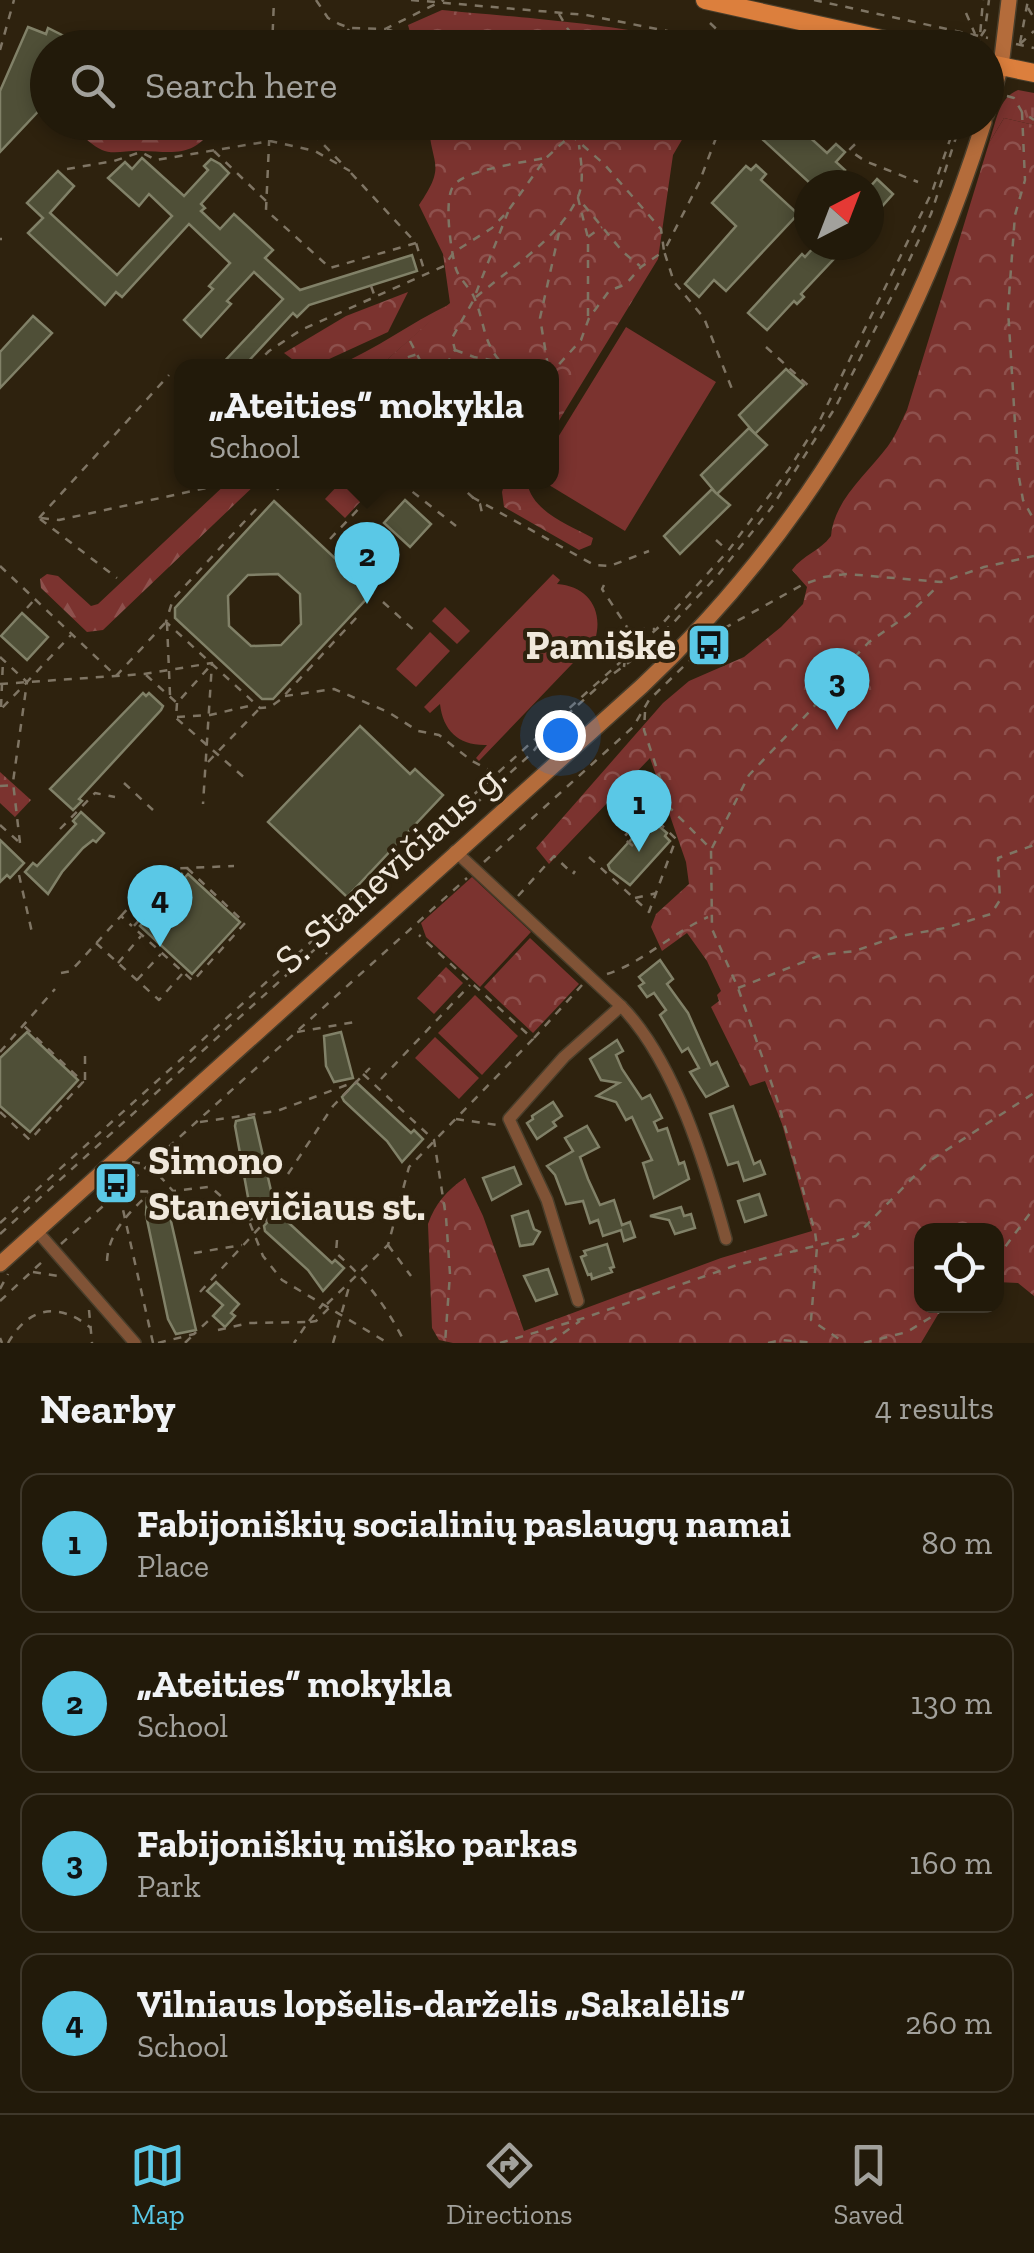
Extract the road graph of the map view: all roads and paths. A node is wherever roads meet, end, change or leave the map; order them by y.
1 (14, 0) edge
2 (274, 0) edge
3 (316, 0) edge
4 (411, 0) edge
5 (444, 0) edge
6 (705, 0) edge
7 (814, 0) edge
8 (841, 0) edge
9 (861, 0) edge
10 (986, 0) edge
11 (1009, 0) edge
12 (1028, 0) edge
13 (438, 3) junction
14 (1027, 6) junction
15 (846, 7) junction
16 (859, 10) junction
17 (558, 12) junction
18 (966, 13) dead end
19 (1034, 18) edge
20 (710, 23) dead end
21 (350, 28) joint
22 (385, 28) junction
23 (272, 30) edge
24 (390, 30) edge
25 (569, 30) edge
26 (671, 30) edge
27 (716, 30) edge
28 (841, 30) edge
29 (951, 30) edge
30 (975, 30) edge
31 (985, 30) edge
32 (1034, 31) edge
33 (1004, 42) edge
34 (1012, 44) junction
35 (1034, 48) edge
36 (0, 50) edge
37 (1004, 53) edge
38 (1004, 66) edge
39 (1034, 73) edge
40 (1014, 98) dead end
41 (1022, 112) junction
42 (1034, 120) edge
43 (320, 140) edge
44 (565, 140) edge
45 (715, 140) edge
46 (859, 140) edge
47 (952, 140) edge
48 (953, 140) edge
49 (978, 140) edge
50 (270, 141) junction
51 (579, 142) joint
52 (213, 150) junction
53 (546, 158) junction
54 (67, 169) dead end
55 (350, 171) junction
56 (918, 182) dead end
57 (578, 198) junction
58 (266, 201) junction
59 (508, 211) junction
60 (561, 222) junction
61 (603, 226) junction
62 (588, 238) junction
63 (544, 239) junction
64 (416, 243) junction
65 (558, 246) junction
66 (664, 250) junction
67 (454, 252) junction
68 (642, 267) junction
69 (426, 274) junction
70 (371, 286) dead end
71 (376, 298) junction
72 (474, 298) junction
73 (588, 318) junction
74 (410, 341) dead end
75 (766, 348) dead end
76 (455, 350) junction
77 (418, 354) junction
78 (261, 359) edge
79 (402, 359) edge
80 (420, 359) edge
81 (450, 359) edge
82 (491, 359) edge
83 (498, 359) edge
84 (547, 359) edge
85 (559, 364) edge
86 (169, 374) dead end
87 (812, 388) dead end
88 (732, 389) dead end
89 (203, 489) edge
90 (377, 489) edge
91 (409, 489) edge
92 (463, 489) edge
93 (472, 497) junction
94 (256, 509) dead end
95 (482, 513) dead end
96 (39, 518) junction
97 (1034, 520) edge
98 (456, 526) dead end
99 (330, 539) dead end
100 (716, 540) dead end
101 (649, 550) dead end
102 (728, 551) junction
103 (1034, 556) edge
104 (0, 566) edge
105 (117, 578) dead end
106 (941, 582) junction
107 (604, 585) dead end
108 (34, 599) junction
109 (383, 602) dead end
110 (26, 608) dead end
111 (358, 616) dead end
112 (166, 622) junction
113 (628, 628) junction
114 (657, 629) junction
115 (417, 633) dead end
116 (72, 634) junction
117 (2, 658) edge
118 (626, 658) junction
119 (212, 664) junction
120 (624, 666) junction
121 (170, 670) junction
122 (144, 674) junction
123 (116, 676) junction
124 (27, 682) junction
125 (1, 684) edge
126 (170, 696) junction
127 (284, 696) junction
128 (176, 703) junction
129 (256, 704) junction
130 (260, 708) junction
131 (645, 708) junction
132 (1, 709) edge
133 (210, 715) junction
134 (176, 718) junction
135 (207, 743) junction
136 (216, 752) junction
137 (206, 763) junction
138 (496, 774) junction
139 (504, 778) junction
140 (247, 780) dead end
141 (124, 783) dead end
142 (14, 785) junction
143 (0, 786) edge
144 (115, 796) dead end
145 (638, 802) dead end
146 (203, 804) dead end
147 (153, 810) dead end
148 (648, 810) junction
149 (0, 825) edge
150 (60, 829) dead end
151 (1034, 845) edge
152 (633, 846) dead end
153 (711, 849) junction
154 (455, 851) junction
155 (589, 856) dead end
156 (234, 866) dead end
157 (187, 868) junction
158 (476, 870) junction
159 (576, 871) dead end
160 (19, 875) dead end
161 (658, 893) junction
162 (518, 896) dead end
163 (634, 898) junction
164 (121, 916) junction
165 (710, 916) junction
166 (133, 927) junction
167 (142, 935) junction
168 (419, 935) dead end
169 (33, 937) dead end
170 (96, 944) junction
171 (162, 953) junction
172 (118, 963) junction
173 (351, 970) dead end
174 (184, 972) junction
175 (362, 972) junction
176 (61, 973) dead end
177 (590, 977) junction
178 (342, 978) dead end
179 (137, 980) junction
180 (471, 984) junction
181 (738, 988) junction
182 (54, 989) dead end
183 (344, 989) junction
184 (621, 1006) junction
185 (356, 1022) dead end
186 (24, 1026) junction
187 (296, 1032) junction
188 (533, 1039) junction
189 (0, 1052) edge
190 (85, 1052) dead end
191 (370, 1068) dead end
192 (363, 1074) junction
193 (381, 1079) dead end
194 (84, 1082) junction
195 (352, 1083) junction
196 (1034, 1093) edge
197 (0, 1112) edge
198 (454, 1118) junction
199 (427, 1121) dead end
200 (196, 1122) junction
201 (510, 1126) junction
202 (421, 1128) junction
203 (434, 1140) junction
204 (116, 1160) junction
205 (150, 1164) junction
206 (288, 1174) dead end
207 (43, 1184) junction
208 (48, 1190) junction
209 (174, 1190) junction
210 (119, 1192) junction
211 (151, 1192) junction
212 (300, 1204) dead end
213 (1034, 1208) edge
214 (274, 1212) junction
215 (124, 1217) junction
216 (247, 1220) junction
217 (0, 1223) edge
218 (36, 1231) junction
219 (0, 1234) edge
220 (254, 1234) junction
221 (726, 1239) dead end
222 (337, 1240) dead end
223 (388, 1244) junction
224 (243, 1245) junction
225 (817, 1247) junction
226 (1004, 1248) edge
227 (54, 1251) junction
228 (194, 1254) dead end
229 (108, 1261) dead end
230 (6, 1266) edge
231 (31, 1272) junction
232 (360, 1273) junction
233 (411, 1276) dead end
234 (350, 1282) junction
235 (83, 1284) junction
236 (0, 1289) edge
237 (200, 1292) dead end
238 (0, 1301) edge
239 (578, 1301) dead end
240 (327, 1304) junction
241 (342, 1313) junction
242 (937, 1313) edge
243 (584, 1318) junction
244 (208, 1321) dead end
245 (308, 1322) junction
246 (91, 1328) junction
247 (218, 1330) dead end
248 (194, 1334) junction
249 (386, 1342) edge
250 (8, 1343) edge
251 (92, 1343) edge
252 (135, 1343) edge
253 (155, 1343) edge
254 (185, 1343) edge
255 (294, 1343) edge
256 (333, 1343) edge
257 (404, 1343) edge
258 (445, 1343) edge
259 (500, 1343) edge
260 (550, 1343) edge
261 (768, 1343) edge
262 (815, 1343) edge
263 (845, 1343) edge
264 (864, 1343) edge

1 - 36 path
2 - 23 path
3 - 21 path
4 - 13 path
5 - 13 path
6 - 28 main road
7 - 15 path
8 - 15 path
9 - 16 path
10 - 31 path
11 - 34 main road
12 - 14 path
13 - 17 path
13 - 22 path
14 - 19 path
14 - 34 path
15 - 16 path
16 - 29 path
17 - 25 path
17 - 26 path
18 - 30 path
20 - 27 path
21 - 22 path
22 - 24 path
32 - 34 path
33 - 34 path
34 - 35 path
34 - 37 main road
38 - 39 main road
40 - 41 path
41 - 42 path
41 - 97 path
43 - 55 path
44 - 53 path
45 - 66 path
46 - 56 path
47 - 102 path
48 - 120 path
49 - 154 main road, S. Stanevičiaus g.
50 - 52 path
50 - 55 path
50 - 58 path
51 - 57 path
51 - 66 path
52 - 54 path
52 - 58 path
53 - 59 path
53 - 67 path
55 - 64 path
57 - 60 path
57 - 61 path
57 - 62 path
58 - 64 path
59 - 67 path
59 - 72 path
60 - 63 path
60 - 65 path
61 - 62 path
61 - 68 path
62 - 73 path
63 - 65 path
63 - 72 path
64 - 69 path
65 - 84 path
66 - 68 path
66 - 88 path
67 - 69 path
67 - 72 path
68 - 73 path
69 - 71 path
70 - 71 path
71 - 78 path
72 - 76 path
72 - 83 path
73 - 85 path
74 - 77 path
75 - 87 path
76 - 81 path
76 - 82 path
77 - 79 path
77 - 80 path
86 - 96 path
89 - 96 path
90 - 99 path
91 - 98 path
92 - 93 path
93 - 95 path
93 - 101 path
94 - 112 path
96 - 105 path
100 - 102 path
102 - 114 path
103 - 106 path
104 - 108 path
106 - 131 path
106 - 153 path
107 - 113 path
108 - 110 path
108 - 116 path
109 - 115 path
111 - 127 path
112 - 119 path
112 - 121 path
112 - 123 path
113 - 114 path
113 - 118 path
114 - 118 path
116 - 123 path
116 - 124 path
117 - 124 path
117 - 125 path
118 - 120 path
118 - 138 path
119 - 121 path
119 - 128 path
119 - 129 path
119 - 133 path
120 - 139 path
121 - 122 path
121 - 126 path
122 - 123 path
122 - 126 path
123 - 124 path
124 - 125 path
124 - 132 path
124 - 142 path
125 - 132 path
126 - 128 path
127 - 130 path
127 - 138 path
128 - 134 path
129 - 130 path
129 - 133 path
130 - 136 path
131 - 153 path
131 - 158 path
133 - 134 path
133 - 135 path
134 - 135 path
135 - 136 path
135 - 137 path
136 - 137 path
136 - 140 path
137 - 146 path
138 - 139 path
138 - 207 path
139 - 208 path
141 - 147 path
142 - 143 path
142 - 149 path
144 - 150 path
145 - 148 path
148 - 152 path
148 - 161 path
151 - 181 path
153 - 165 path
154 - 158 street
154 - 204 main road, S. Stanevičiaus g.
155 - 163 path
156 - 157 path
157 - 164 path
157 - 166 path
157 - 174 path
158 - 175 path
158 - 177 street
159 - 162 path
160 - 169 path
161 - 163 path
161 - 163 path
164 - 166 path
164 - 170 path
165 - 177 path
165 - 181 path
166 - 167 path
167 - 171 path
167 - 172 path
168 - 180 path
170 - 172 path
170 - 176 path
171 - 174 path
171 - 179 path
172 - 179 path
173 - 175 path
174 - 179 path
175 - 183 path
177 - 184 street
177 - 188 path
178 - 183 path
180 - 188 path
180 - 193 path
181 - 225 path
182 - 186 path
183 - 187 path
184 - 201 street
184 - 221 street
185 - 187 path
186 - 189 path
186 - 194 path
187 - 200 path
188 - 198 path
190 - 194 path
191 - 192 path
192 - 195 path
192 - 202 path
194 - 197 path
195 - 200 path
195 - 206 path
196 - 225 path
198 - 201 path
198 - 203 path
199 - 202 path
200 - 205 path
201 - 239 street
202 - 203 path
203 - 223 path
203 - 258 path
204 - 205 path
204 - 218 main road, S. Stanevičiaus g.
205 - 209 path
205 - 210 path
207 - 208 path
207 - 217 path
208 - 219 path
209 - 211 path
209 - 216 path
210 - 211 path
210 - 215 path
210 - 227 path
211 - 215 path
212 - 214 path
213 - 226 path
214 - 216 path
214 - 220 path
215 - 229 path
215 - 253 path
216 - 220 path
218 - 227 street
218 - 230 main road, S. Stanevičiaus g.
220 - 224 path
220 - 240 path
222 - 232 path
223 - 232 path
223 - 233 path
224 - 228 path
224 - 237 path
225 - 243 path
225 - 263 path
227 - 231 path
227 - 235 street
230 - 236 path
231 - 235 path
231 - 238 path
232 - 234 path
232 - 257 path
234 - 240 path
234 - 241 path
235 - 246 path
235 - 252 street
240 - 241 path
240 - 245 path
240 - 245 path
241 - 249 path
241 - 256 path
242 - 264 path
243 - 259 path
243 - 260 path
244 - 248 path
245 - 247 path
245 - 255 path
246 - 250 path
246 - 251 path
248 - 253 path
248 - 254 path
261 - 262 path

